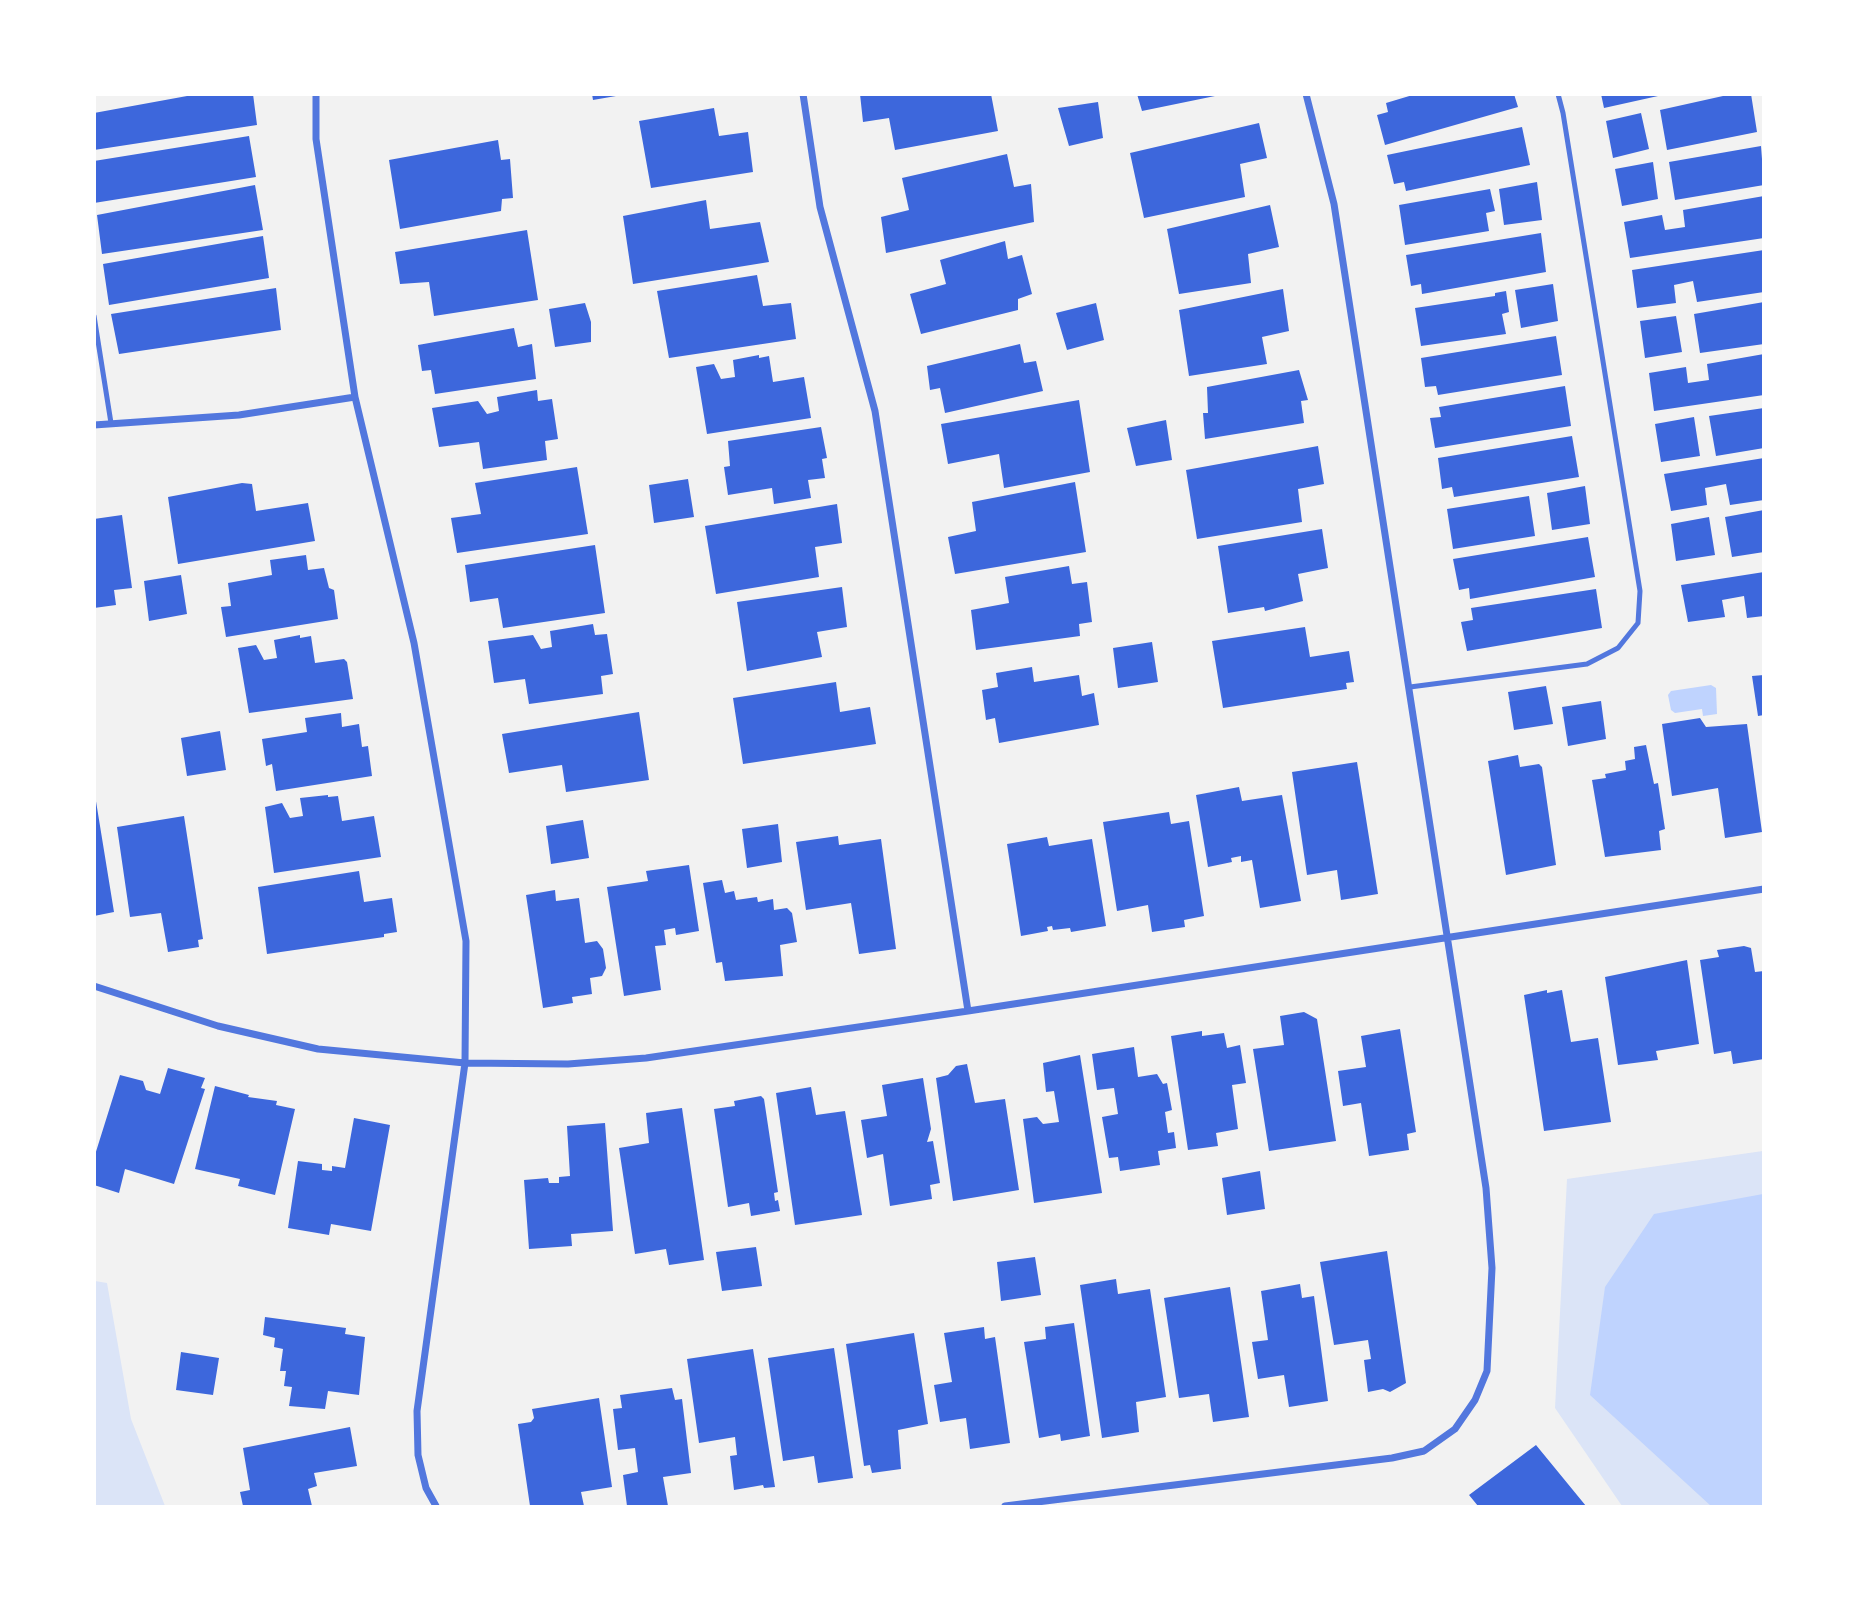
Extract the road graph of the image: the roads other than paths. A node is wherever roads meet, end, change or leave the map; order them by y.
1 (316, 94) edge
2 (803, 94) edge
3 (1306, 94) edge
4 (1558, 94) edge
5 (94, 316) edge
6 (355, 397) junction
7 (111, 423) junction
8 (94, 425) edge
9 (1410, 687) junction
10 (1763, 889) edge
11 (1448, 937) junction
12 (94, 986) edge
13 (968, 1011) junction
14 (465, 1063) junction
15 (436, 1507) edge
16 (1004, 1507) edge

1 - 6 street
2 - 13 street
3 - 9 street
4 - 9 lane
5 - 7 lane
6 - 7 street
6 - 14 street
7 - 8 street
9 - 11 street
10 - 11 street
11 - 13 street
11 - 16 street
12 - 14 street
13 - 14 street
14 - 15 street

